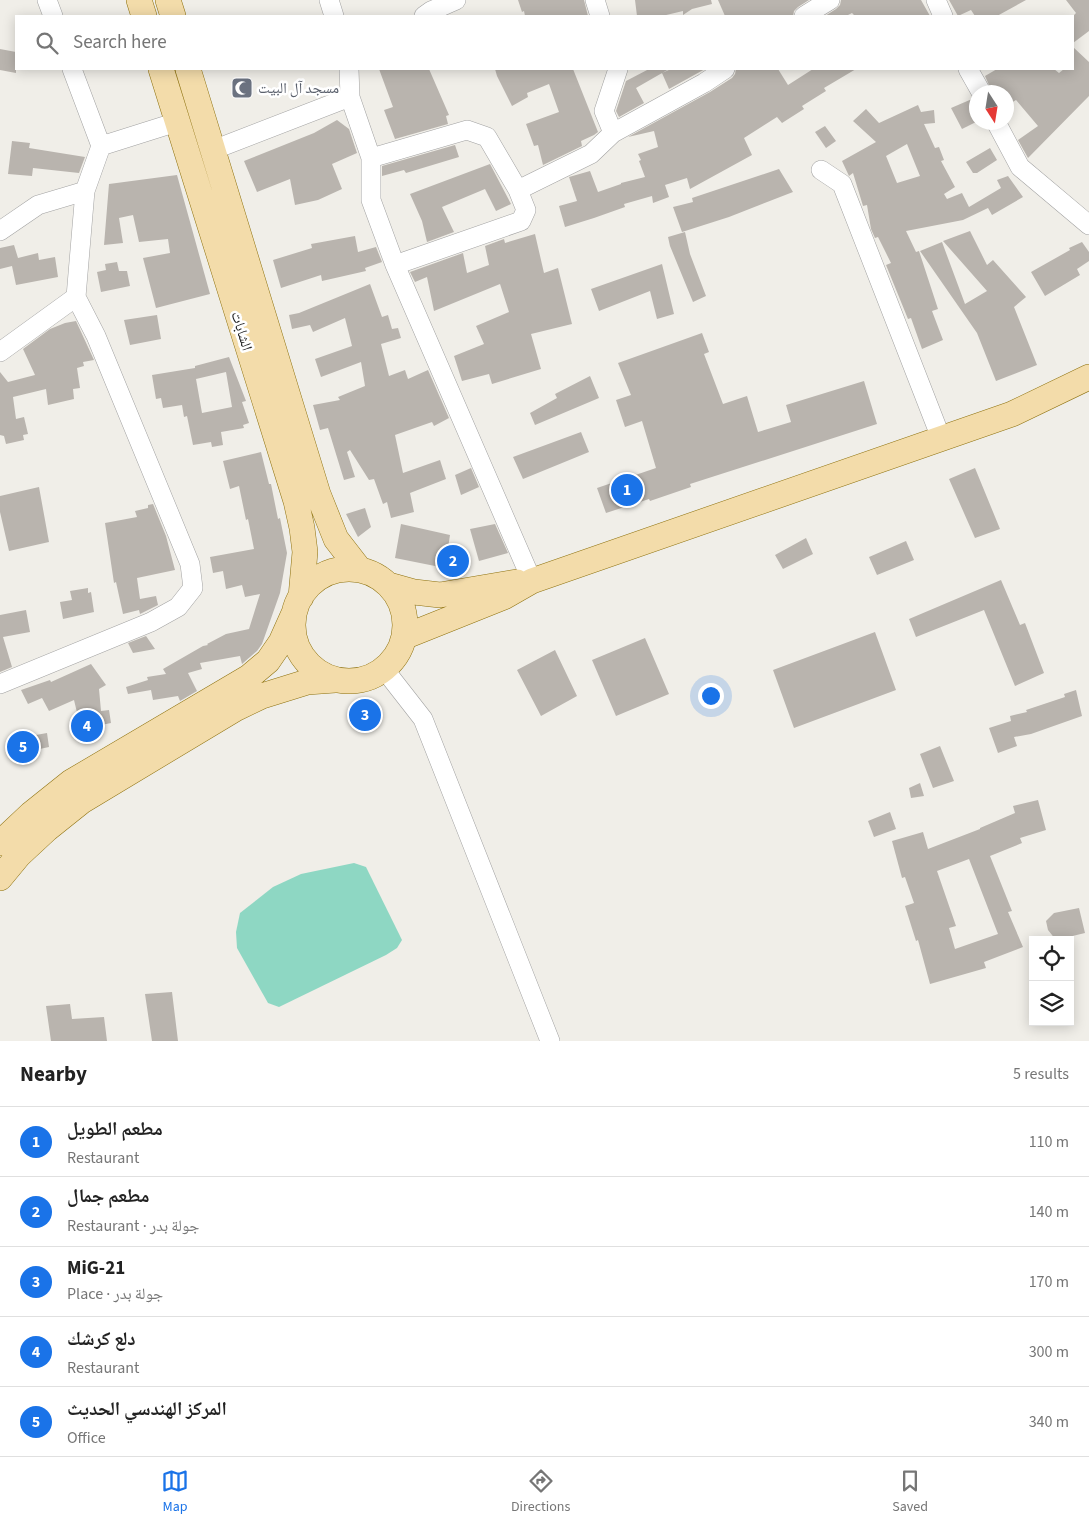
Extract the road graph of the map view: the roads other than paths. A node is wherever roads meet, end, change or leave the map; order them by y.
1 (47, 0) edge
2 (140, 0) edge
3 (168, 0) edge
4 (329, 0) edge
5 (456, 0) edge
6 (595, 0) edge
7 (830, 0) edge
8 (936, 0) edge
9 (53, 15) edge
10 (144, 15) edge
11 (173, 15) edge
12 (334, 15) edge
13 (425, 15) edge
14 (600, 15) edge
15 (806, 15) edge
16 (942, 15) edge
17 (72, 70) edge
18 (160, 70) edge
19 (188, 70) edge
20 (349, 70) edge
21 (618, 70) edge
22 (724, 70) edge
23 (969, 70) edge
24 (976, 85) edge
25 (350, 98) junction
26 (177, 122) junction
27 (1000, 130) edge
28 (613, 133) junction
29 (101, 146) junction
30 (213, 150) junction
31 (371, 158) junction
32 (821, 170) dead end
33 (518, 190) junction
34 (85, 191) junction
35 (1089, 225) edge
36 (0, 231) edge
37 (396, 266) junction
38 (76, 297) junction
39 (0, 352) edge
40 (1089, 377) edge
41 (941, 438) junction
42 (360, 570) junction
43 (532, 581) junction
44 (389, 585) junction
45 (298, 605) junction
46 (404, 637) junction
47 (384, 669) junction
48 (336, 680) junction
49 (0, 684) edge
50 (0, 843) edge
51 (0, 878) edge
52 (550, 1041) edge

1 - 9 street
2 - 10 main road
3 - 11 main road
4 - 12 street
5 - 13 street
6 - 14 street
7 - 15 street
8 - 16 street
17 - 29 street
18 - 26 main road, الشابات
19 - 30 main road, الشابات
20 - 25 street
21 - 28 street
22 - 28 street
23 - 24 street
25 - 30 street
25 - 31 street
26 - 29 street
26 - 45 main road, الشابات
27 - 35 street
28 - 33 street
29 - 34 street
30 - 42 main road, الشابات
31 - 33 street
31 - 37 street
32 - 41 street
33 - 37 street
34 - 36 street
34 - 38 street
37 - 43 street
38 - 39 street
38 - 49 street
40 - 41 main road
41 - 43 main road
42 - 44 main road
42 - 45 main road
43 - 44 main road
43 - 46 main road
44 - 46 main road
45 - 48 main road
45 - 50 main road
46 - 47 main road
47 - 48 main road
47 - 52 street
48 - 51 main road

